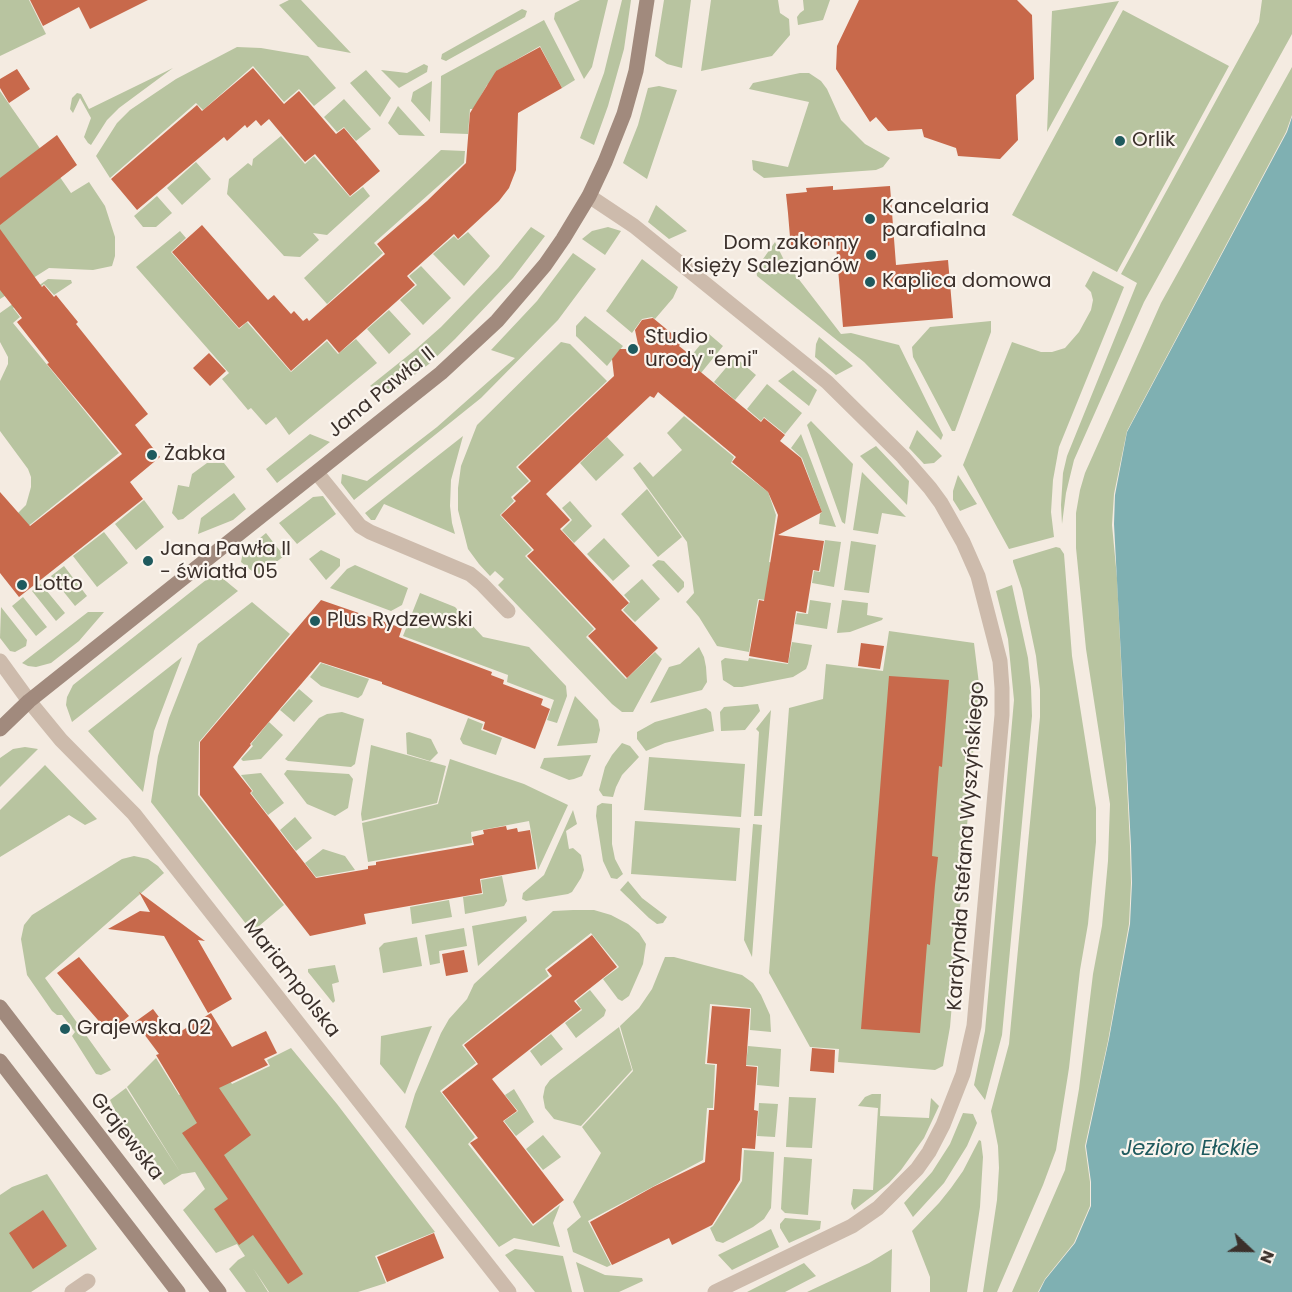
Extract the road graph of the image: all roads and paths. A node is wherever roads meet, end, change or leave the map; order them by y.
1 (647, 0) edge
2 (589, 196) junction
3 (317, 473) junction
4 (508, 611) dead end
5 (0, 661) edge
6 (29, 701) junction
7 (3, 724) edge
8 (0, 1007) edge
9 (0, 1061) edge
10 (88, 1281) dead end
11 (72, 1292) edge
12 (178, 1292) edge
13 (219, 1292) edge
14 (509, 1292) edge
15 (715, 1292) edge

1 - 2 street, Jana Pawła II
2 - 3 street, Jana Pawła II
2 - 15 street, Kardynała Stefana Wyszyńskiego
3 - 4 street
3 - 6 street, Jana Pawła II
5 - 6 street, Mariampolska
6 - 7 street, Jana Pawła II
6 - 14 street, Mariampolska
8 - 13 street, Grajewska
9 - 12 street
10 - 11 street

